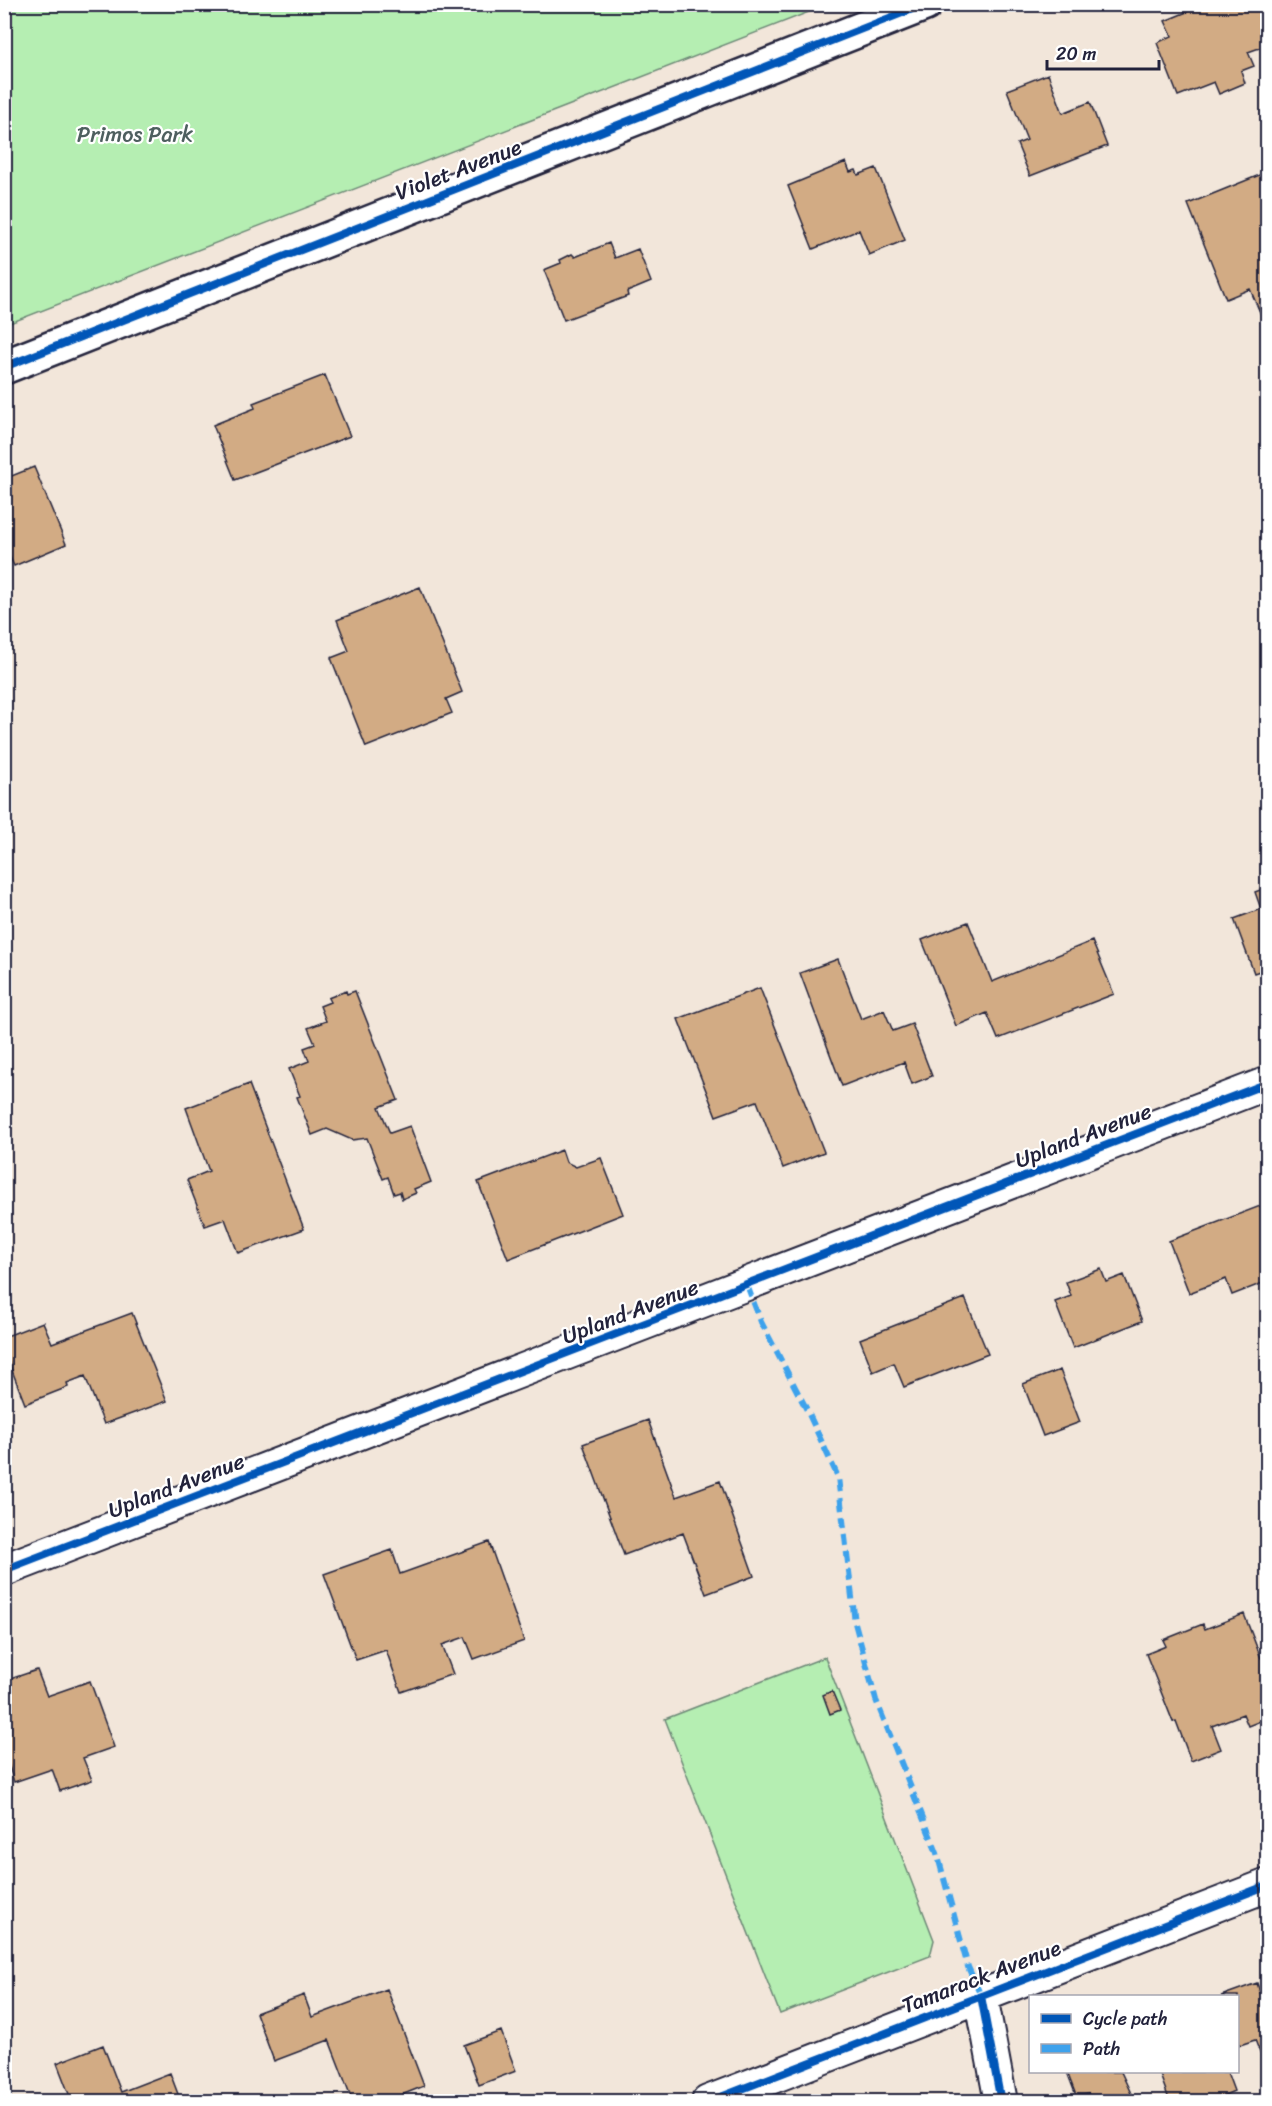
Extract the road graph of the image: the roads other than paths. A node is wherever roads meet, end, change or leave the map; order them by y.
1 (926, 4) edge
2 (4, 367) edge
3 (1268, 1083) edge
4 (4, 1570) edge
5 (1268, 1885) edge
6 (981, 1996) junction
7 (708, 2102) edge
8 (1001, 2102) edge

1 - 2 street, Violet Avenue
3 - 4 street, Upland Avenue
5 - 6 street, Tamarack Avenue
6 - 7 street, Tamarack Avenue
6 - 8 street

